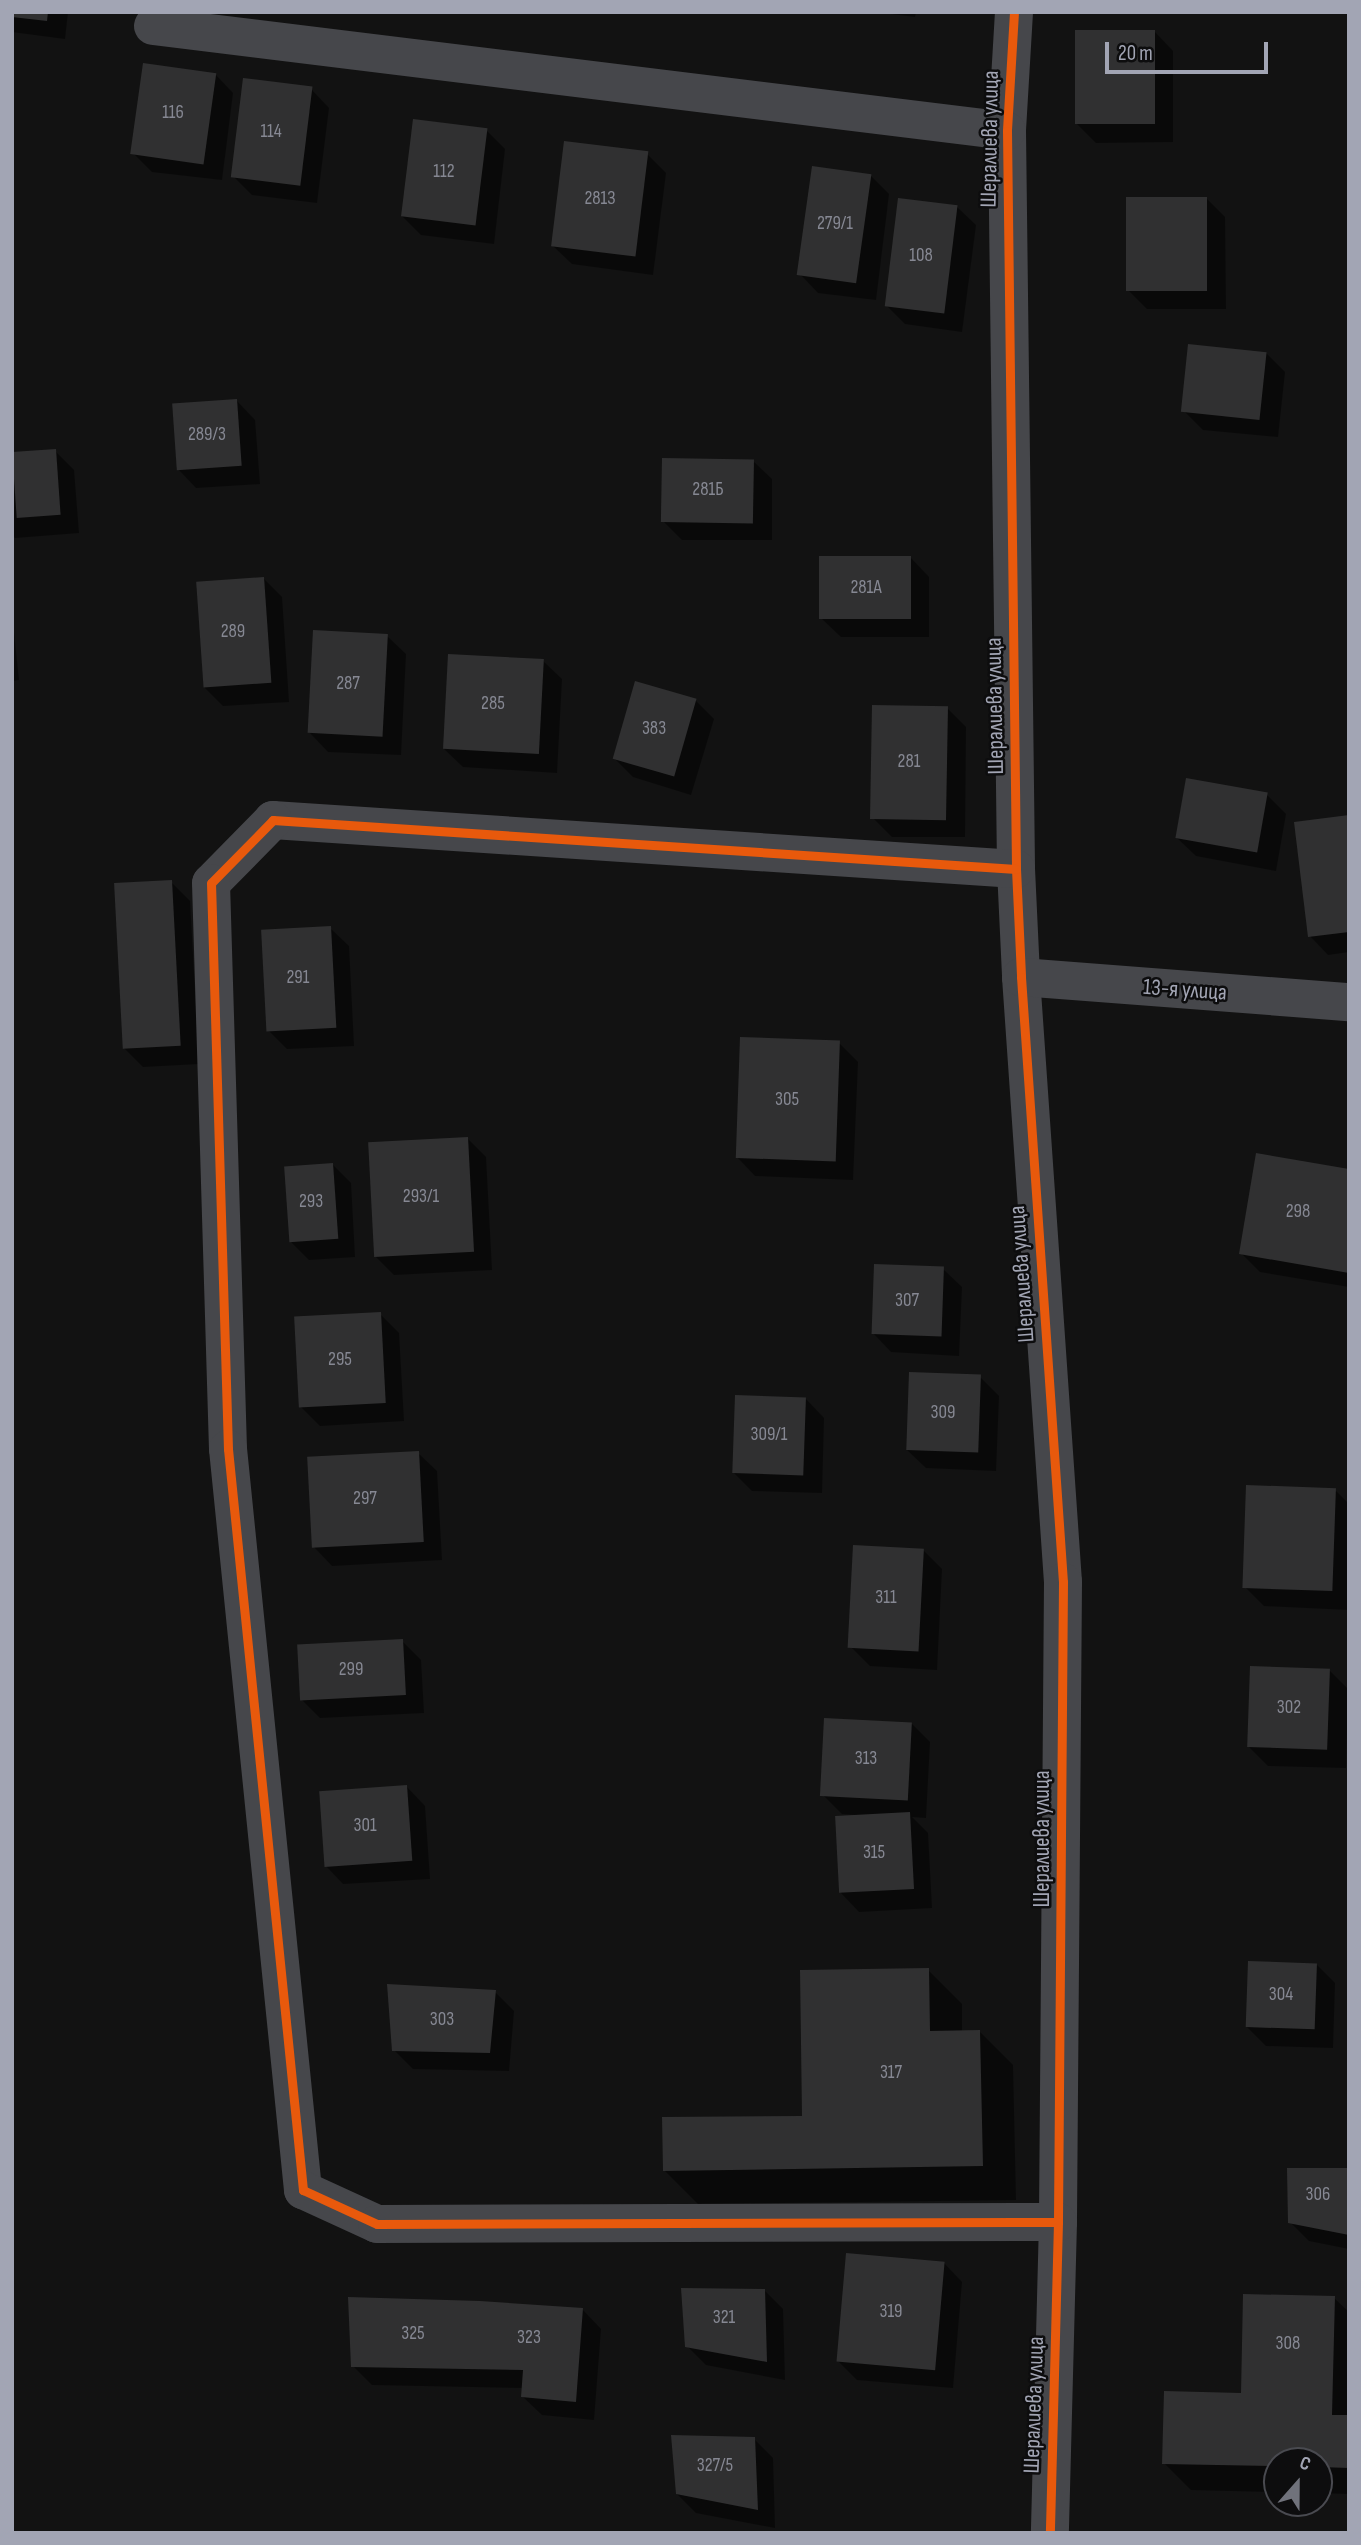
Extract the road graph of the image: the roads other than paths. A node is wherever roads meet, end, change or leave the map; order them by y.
1 (1014, 12) edge
2 (153, 26) dead end
3 (1007, 131) junction
4 (1016, 869) junction
5 (1021, 977) junction
6 (1349, 1002) edge
7 (1058, 2222) junction
8 (1050, 2533) edge

1 - 3 street, Шералиева улица
2 - 3 street
3 - 4 street, Шералиева улица
4 - 5 street, Шералиева улица
4 - 7 street
5 - 6 street, 13-я улица
5 - 7 street, Шералиева улица
7 - 8 street, Шералиева улица

